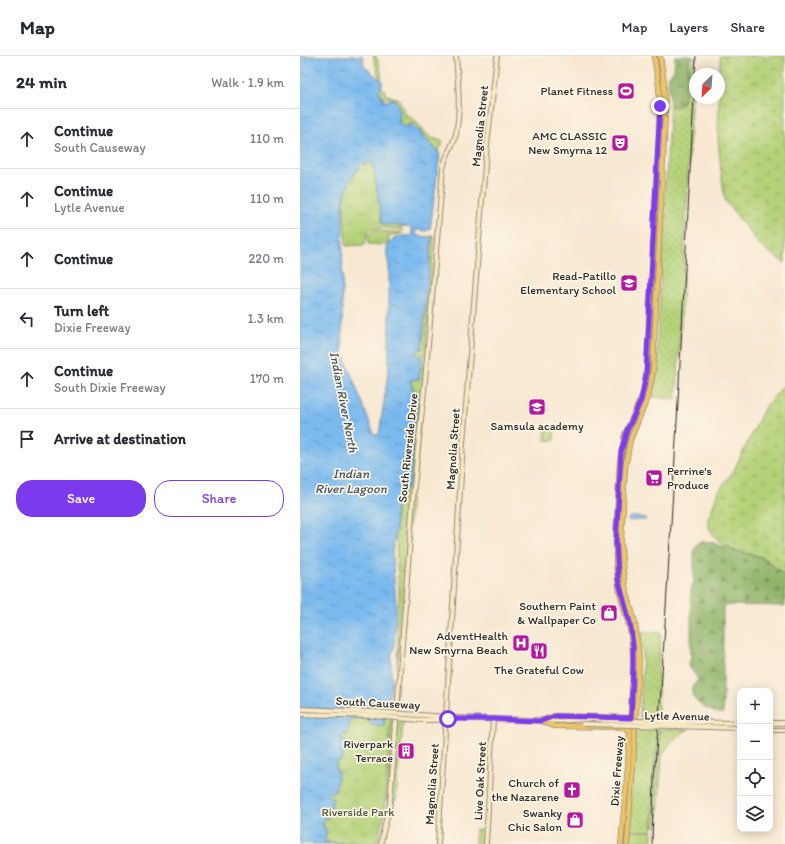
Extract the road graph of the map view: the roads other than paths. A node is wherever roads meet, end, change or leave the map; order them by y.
1 (456, 56) edge
2 (497, 56) edge
3 (654, 56) edge
4 (660, 56) edge
5 (660, 178) junction
6 (300, 709) edge
7 (300, 714) edge
8 (455, 718) junction
9 (631, 718) junction
10 (493, 719) junction
11 (541, 721) junction
12 (636, 721) junction
13 (737, 722) edge
14 (773, 723) edge
15 (785, 723) edge
16 (673, 724) junction
17 (630, 725) junction
18 (621, 727) junction
19 (737, 728) edge
20 (773, 730) edge
21 (785, 730) edge
22 (630, 731) junction
23 (381, 844) edge
24 (438, 844) edge
25 (486, 844) edge
26 (621, 844) edge
27 (627, 844) edge

1 - 23 street, South Riverside Drive
2 - 24 street, Magnolia Street
3 - 5 main road
4 - 5 main road
5 - 9 main road, Dixie Freeway
5 - 12 main road, Dixie Freeway
6 - 8 street, South Causeway, bridge
7 - 8 street, South Causeway, bridge
8 - 10 street, South Causeway
9 - 11 main road
9 - 12 main road
9 - 17 main road, Dixie Freeway
10 - 11 street, Lytle Avenue
10 - 25 street, Live Oak Street
11 - 16 street, Lytle Avenue, bridge
11 - 18 main road
12 - 17 main road
12 - 27 main road, Dixie Freeway
13 - 16 street, Lytle Avenue
14 - 15 street
16 - 19 street, Lytle Avenue
17 - 18 main road
17 - 22 main road, Dixie Freeway
18 - 22 main road
20 - 21 street
22 - 26 main road, Dixie Freeway

